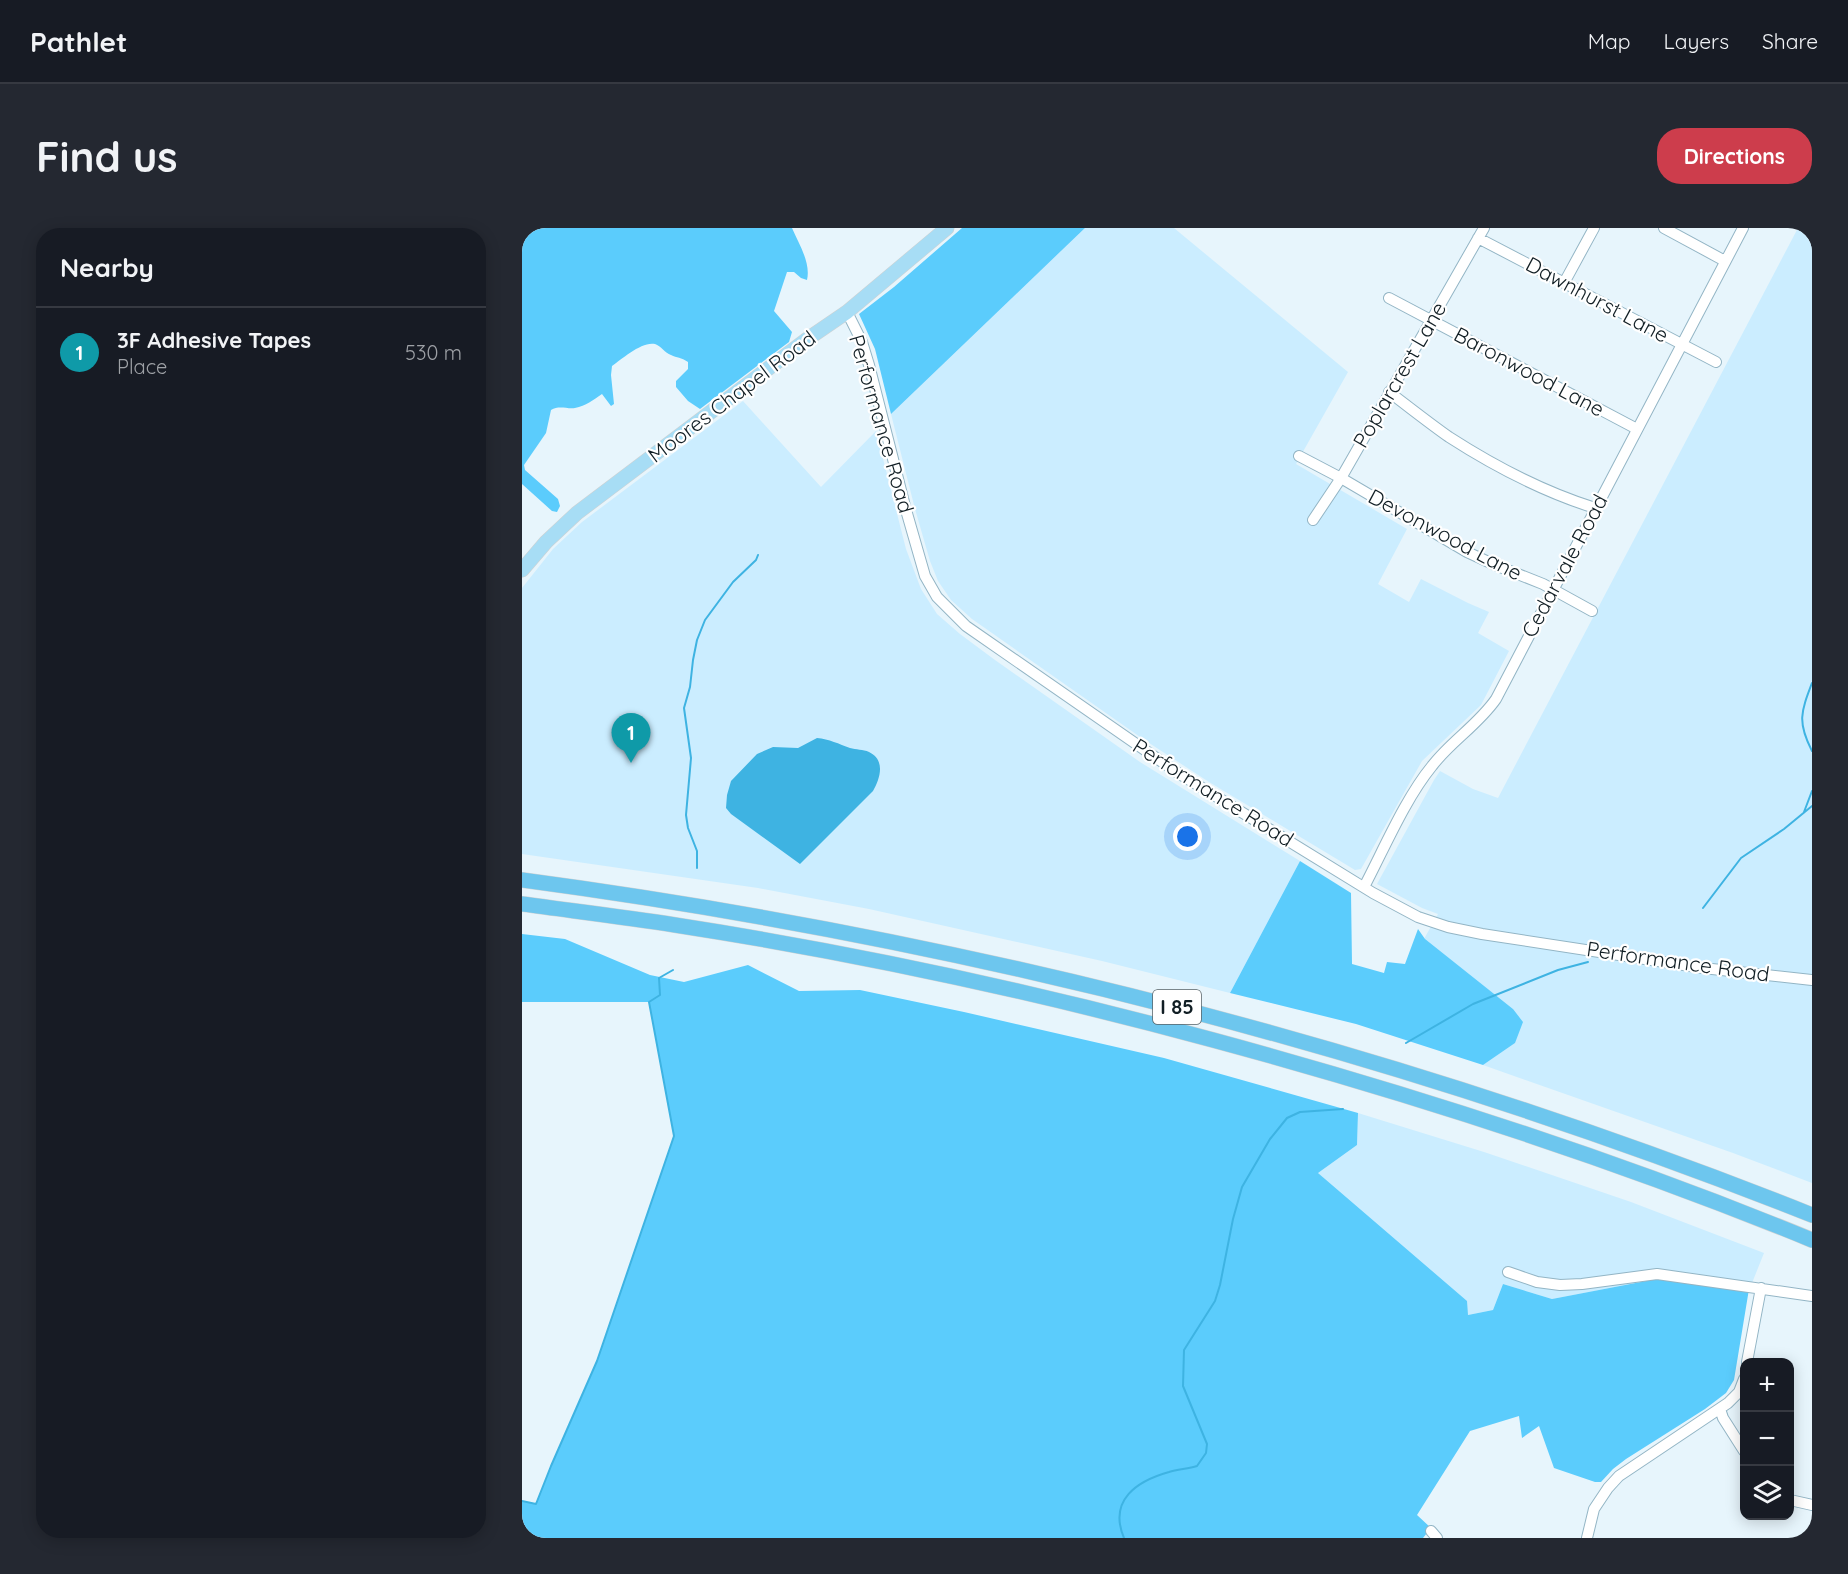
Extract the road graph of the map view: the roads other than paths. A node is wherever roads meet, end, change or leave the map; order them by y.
1 (947, 228) edge
2 (1594, 228) edge
3 (1664, 228) edge
4 (1743, 228) edge
5 (1481, 233) edge
6 (1725, 261) junction
7 (1564, 284) junction
8 (1389, 297) dead end
9 (847, 312) junction
10 (1432, 321) junction
11 (1682, 345) junction
12 (1716, 362) dead end
13 (1389, 392) junction
14 (1636, 429) junction
15 (1299, 456) dead end
16 (1341, 478) junction
17 (1595, 508) junction
18 (1313, 520) dead end
19 (522, 570) edge
20 (1552, 589) junction
21 (1593, 611) dead end
22 (522, 879) edge
23 (1364, 887) junction
24 (522, 904) edge
25 (1812, 980) edge
26 (1665, 1159) junction
27 (1812, 1204) edge
28 (1812, 1215) edge
29 (1775, 1225) junction
30 (1812, 1240) edge
31 (1812, 1246) edge
32 (1508, 1272) dead end
33 (1761, 1288) junction
34 (1812, 1296) edge
35 (1748, 1358) edge
36 (1740, 1389) edge
37 (1720, 1409) junction
38 (1740, 1445) edge
39 (1794, 1501) edge
40 (1812, 1505) edge
41 (1587, 1538) edge

1 - 9 main road, Moores Chapel Road
2 - 7 street
3 - 6 street
4 - 6 street, Cedarvale Road
5 - 7 street, Dawnhurst Lane
5 - 10 street, Poplarcrest Lane
6 - 11 street, Cedarvale Road
7 - 11 street, Dawnhurst Lane
8 - 10 street, Baronwood Lane
9 - 19 main road, Moores Chapel Road
9 - 23 street, Performance Road
10 - 13 street, Poplarcrest Lane
10 - 14 street, Baronwood Lane
11 - 12 street, Dawnhurst Lane
11 - 14 street, Cedarvale Road
13 - 16 street, Poplarcrest Lane
13 - 17 street
14 - 17 street, Cedarvale Road
15 - 16 street, Devonwood Lane
16 - 18 street, Poplarcrest Lane
16 - 20 street, Devonwood Lane
17 - 20 street, Cedarvale Road
20 - 21 street, Devonwood Lane
20 - 23 street, Cedarvale Road
22 - 26 highway, I 85
23 - 25 street, Performance Road
24 - 29 highway, I 85
26 - 27 highway
26 - 28 highway, I 85
29 - 30 highway, I 85
29 - 31 highway
32 - 33 street
33 - 34 street
33 - 35 street
36 - 37 street
37 - 38 street
37 - 41 street
39 - 40 street

